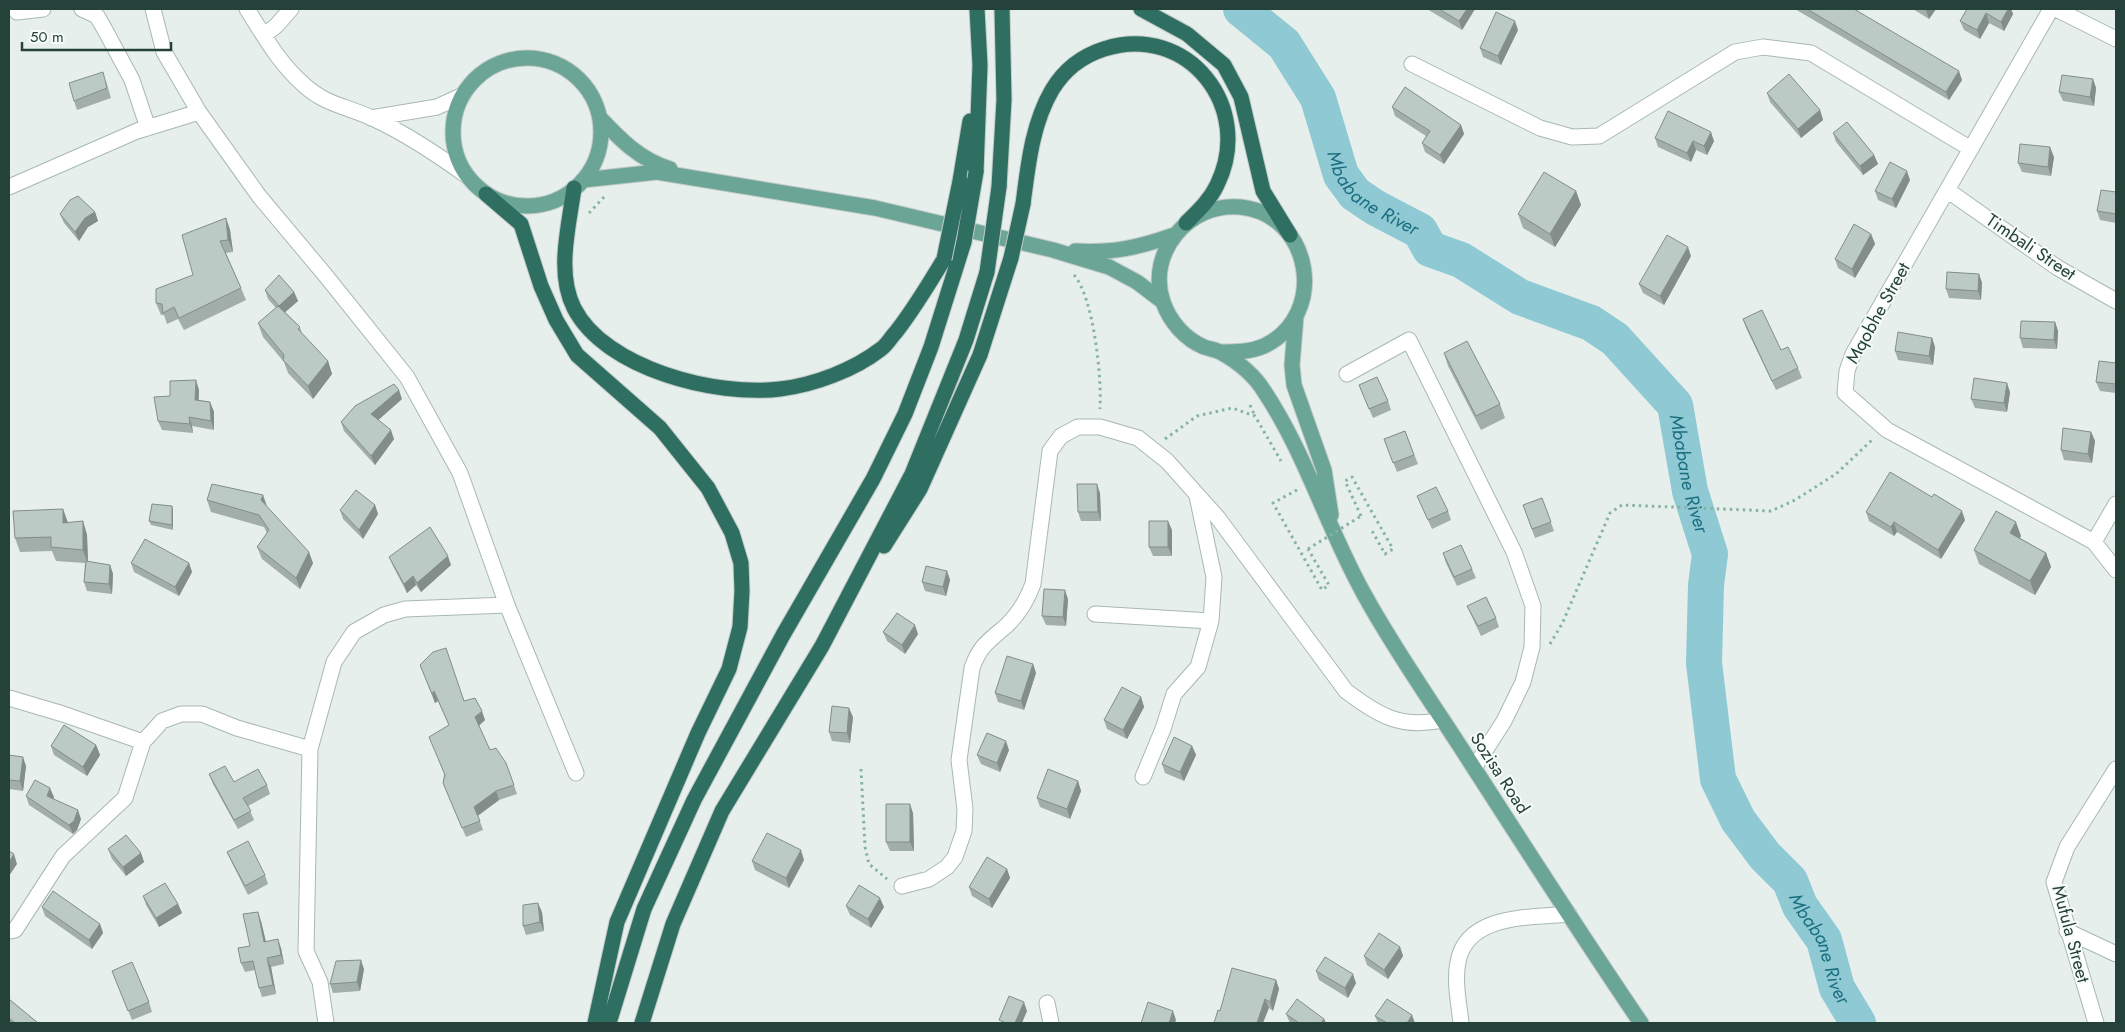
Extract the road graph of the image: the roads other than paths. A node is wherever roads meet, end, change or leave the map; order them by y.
1 (43, 9) edge
2 (82, 9) edge
3 (153, 9) edge
4 (247, 9) edge
5 (291, 9) edge
6 (977, 9) edge
7 (1002, 9) edge
8 (1141, 9) edge
9 (2052, 9) edge
10 (2056, 9) edge
11 (18, 12) dead end
12 (264, 35) junction
13 (2116, 38) edge
14 (1412, 64) dead end
15 (980, 65) junction
16 (463, 95) junction
17 (199, 112) junction
18 (371, 118) junction
19 (600, 118) junction
20 (148, 128) junction
21 (1971, 149) junction
22 (466, 175) junction
23 (702, 179) junction
24 (578, 184) junction
25 (9, 187) edge
26 (1947, 190) junction
27 (486, 194) junction
28 (1186, 223) junction
29 (1174, 235) junction
30 (1290, 235) junction
31 (1054, 250) junction
32 (1162, 301) junction
33 (2116, 301) edge
34 (1296, 316) junction
35 (1221, 352) junction
36 (1347, 374) dead end
37 (1197, 495) junction
38 (2116, 504) edge
39 (1335, 539) junction
40 (2094, 542) junction
41 (2116, 570) edge
42 (507, 604) junction
43 (1094, 614) dead end
44 (1211, 621) junction
45 (822, 646) junction
46 (9, 698) edge
47 (1443, 720) junction
48 (143, 742) junction
49 (310, 749) junction
50 (1474, 768) junction
51 (2116, 769) edge
52 (576, 773) dead end
53 (1143, 777) dead end
54 (902, 886) road end
55 (1569, 914) junction
56 (12, 931) edge
57 (2067, 931) junction
58 (2116, 954) edge
59 (1047, 1003) dead end
60 (326, 1023) edge
61 (595, 1023) edge
62 (609, 1023) edge
63 (642, 1023) edge
64 (1051, 1023) edge
65 (1461, 1023) edge
66 (1642, 1023) edge
67 (2096, 1023) edge

1 - 11 street
2 - 20 street
3 - 17 street
4 - 12 street
5 - 12 street
6 - 15 highway
7 - 45 highway, bridge
8 - 30 highway
9 - 21 street, Mqobhe Street
10 - 13 street
12 - 18 street
14 - 21 street
15 - 24 highway, bridge
15 - 62 highway, bridge
16 - 18 street
16 - 19 main road
16 - 22 main road
17 - 20 street
17 - 42 street
18 - 22 street
19 - 23 main road
19 - 24 main road
20 - 25 street
21 - 26 street, Mqobhe Street
22 - 27 main road
23 - 24 main road
23 - 31 main road
24 - 27 main road
26 - 33 street, Timbali Street
26 - 40 street, Mqobhe Street
27 - 61 highway
28 - 29 main road
28 - 30 main road
28 - 45 highway, bridge
29 - 31 main road
29 - 32 main road
30 - 34 main road
31 - 32 main road
32 - 35 main road
34 - 35 main road
34 - 39 main road
35 - 39 main road
36 - 50 street
37 - 44 street
37 - 47 street
37 - 54 street
38 - 40 street
39 - 47 main road, Sozisa Road
40 - 41 street
42 - 49 street
42 - 52 street
43 - 44 street
44 - 53 street
45 - 63 highway
46 - 48 street
47 - 50 main road, Sozisa Road
48 - 49 street
48 - 56 street
49 - 60 street
50 - 55 main road, Sozisa Road
51 - 57 street, Mufula Street
55 - 65 street
55 - 66 main road, Sozisa Road
57 - 58 street
57 - 67 street, Mufula Street
59 - 64 street

